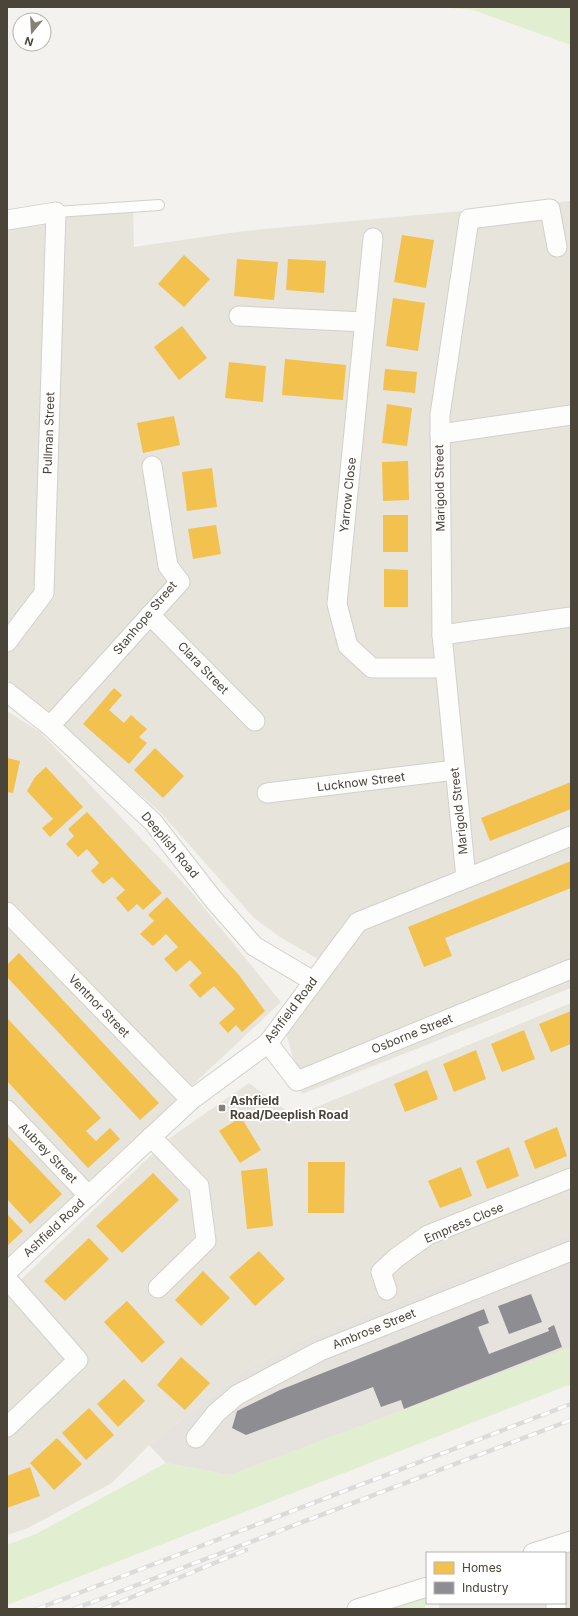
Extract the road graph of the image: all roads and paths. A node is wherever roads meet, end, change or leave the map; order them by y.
1 (159, 205) dead end
2 (56, 212) junction
3 (7, 220) edge
4 (373, 238) dead end
5 (557, 248) dead end
6 (239, 316) dead end
7 (365, 322) junction
8 (571, 415) edge
9 (440, 434) junction
10 (152, 466) dead end
11 (150, 614) junction
12 (571, 617) edge
13 (442, 635) junction
14 (7, 642) edge
15 (444, 668) junction
16 (7, 692) edge
17 (255, 721) dead end
18 (50, 726) junction
19 (455, 770) junction
20 (268, 793) dead end
21 (571, 836) edge
22 (466, 878) junction
23 (7, 912) edge
24 (571, 969) edge
25 (313, 981) junction
26 (268, 1044) junction
27 (191, 1100) junction
28 (7, 1110) edge
29 (151, 1137) junction
30 (571, 1178) edge
31 (88, 1196) junction
32 (571, 1251) edge
33 (7, 1272) edge
34 (7, 1279) edge
35 (158, 1288) dead end
36 (387, 1290) dead end
37 (7, 1427) edge
38 (196, 1438) dead end
39 (561, 1547) edge
40 (538, 1552) edge
41 (426, 1587) edge
42 (357, 1609) edge

1 - 2 lane
2 - 3 street
2 - 14 street, Pullman Street
4 - 7 street, Yarrow Close
5 - 9 street, Marigold Street
6 - 7 street
7 - 15 street, Yarrow Close
8 - 9 street
9 - 13 street, Marigold Street
10 - 11 street, Stanhope Street
11 - 17 street, Clara Street
11 - 18 street, Stanhope Street
12 - 13 street
13 - 15 street, Marigold Street
15 - 19 street, Marigold Street
16 - 18 street, Deeplish Road
18 - 25 street, Deeplish Road
19 - 20 street, Lucknow Street
19 - 22 street, Marigold Street
21 - 22 street, Ashfield Road
22 - 25 street, Ashfield Road
23 - 27 street, Ventnor Street
24 - 26 street, Osborne Street
25 - 26 street, Ashfield Road
26 - 27 street, Ashfield Road
27 - 29 street, Ashfield Road
28 - 31 street, Aubrey Street
29 - 31 street, Ashfield Road
29 - 35 street
30 - 36 street, Empress Close
31 - 33 street, Ashfield Road
32 - 38 street, Ambrose Street
34 - 37 street
39 - 40 street
41 - 42 street

